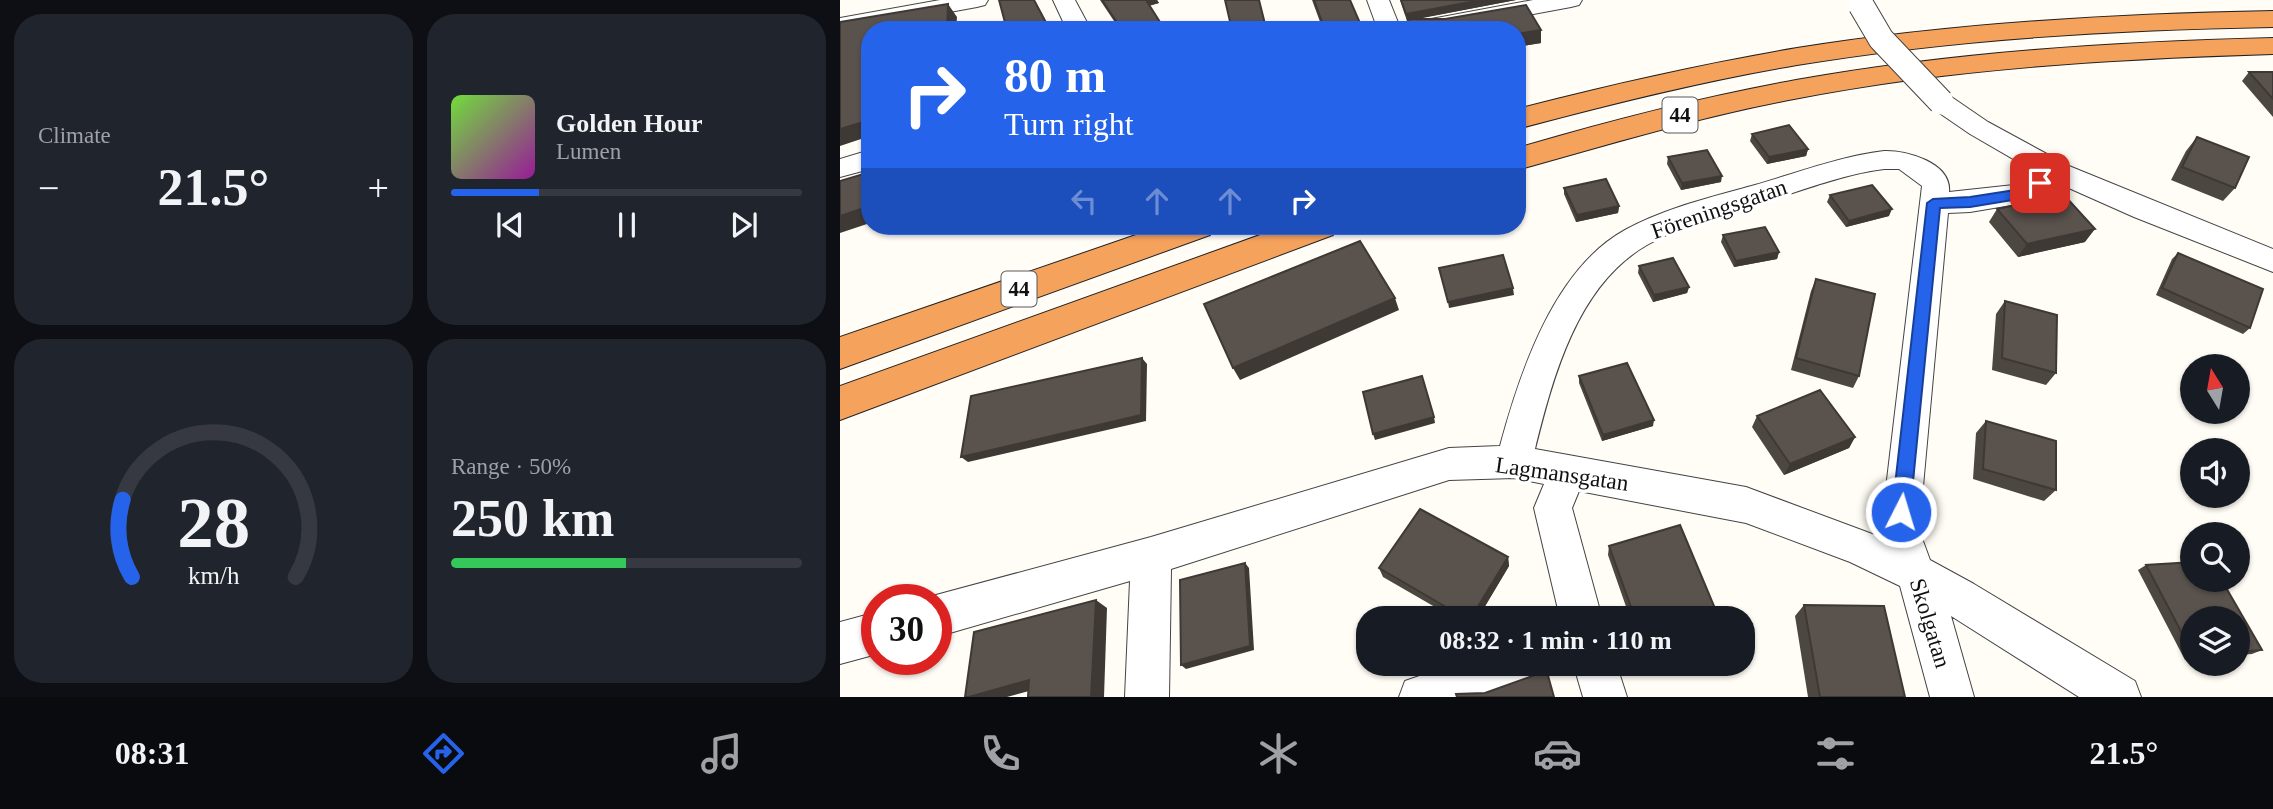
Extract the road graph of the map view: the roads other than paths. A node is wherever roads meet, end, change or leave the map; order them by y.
1 (977, 0) edge
2 (1064, 0) edge
3 (1378, 0) edge
4 (1571, 0) edge
5 (1860, 3) edge
6 (2273, 19) edge
7 (861, 21) edge
8 (862, 21) edge
9 (1074, 21) edge
10 (1386, 21) edge
11 (1456, 21) edge
12 (840, 25) edge
13 (2273, 46) edge
14 (1526, 117) edge
15 (1526, 157) edge
16 (1894, 158) joint
17 (861, 162) edge
18 (840, 168) edge
19 (2040, 183) dead end
20 (1933, 203) junction
21 (1173, 235) edge
22 (1297, 235) edge
23 (2273, 261) edge
24 (840, 353) edge
25 (840, 403) edge
26 (1514, 462) junction
27 (1568, 471) junction
28 (1151, 556) junction
29 (1915, 573) junction
30 (1578, 606) edge
31 (952, 612) edge
32 (861, 637) edge
33 (840, 643) edge
34 (1484, 676) edge
35 (1598, 676) edge
36 (1147, 697) edge
37 (1421, 697) edge
38 (1605, 697) edge
39 (1952, 697) edge
40 (2119, 697) edge

1 - 8 street
2 - 9 street
3 - 10 street
4 - 11 street
5 - 23 street, bridge
6 - 14 highway, 44
7 - 12 street
13 - 15 highway, 44
16 - 20 street, Skolgatan
16 - 26 street, Föreningsgatan
17 - 18 street
19 - 20 street
20 - 29 street, Skolgatan
21 - 24 highway, 44
22 - 25 highway, 44
26 - 27 street, Lagmansgatan
26 - 28 street, Lagmansgatan
27 - 29 street, Lagmansgatan
27 - 30 street
28 - 31 street, Lagmansgatan
28 - 36 street
29 - 39 street, Skolgatan
29 - 40 street, Lagmansgatan
32 - 33 street
34 - 37 street
35 - 38 street

